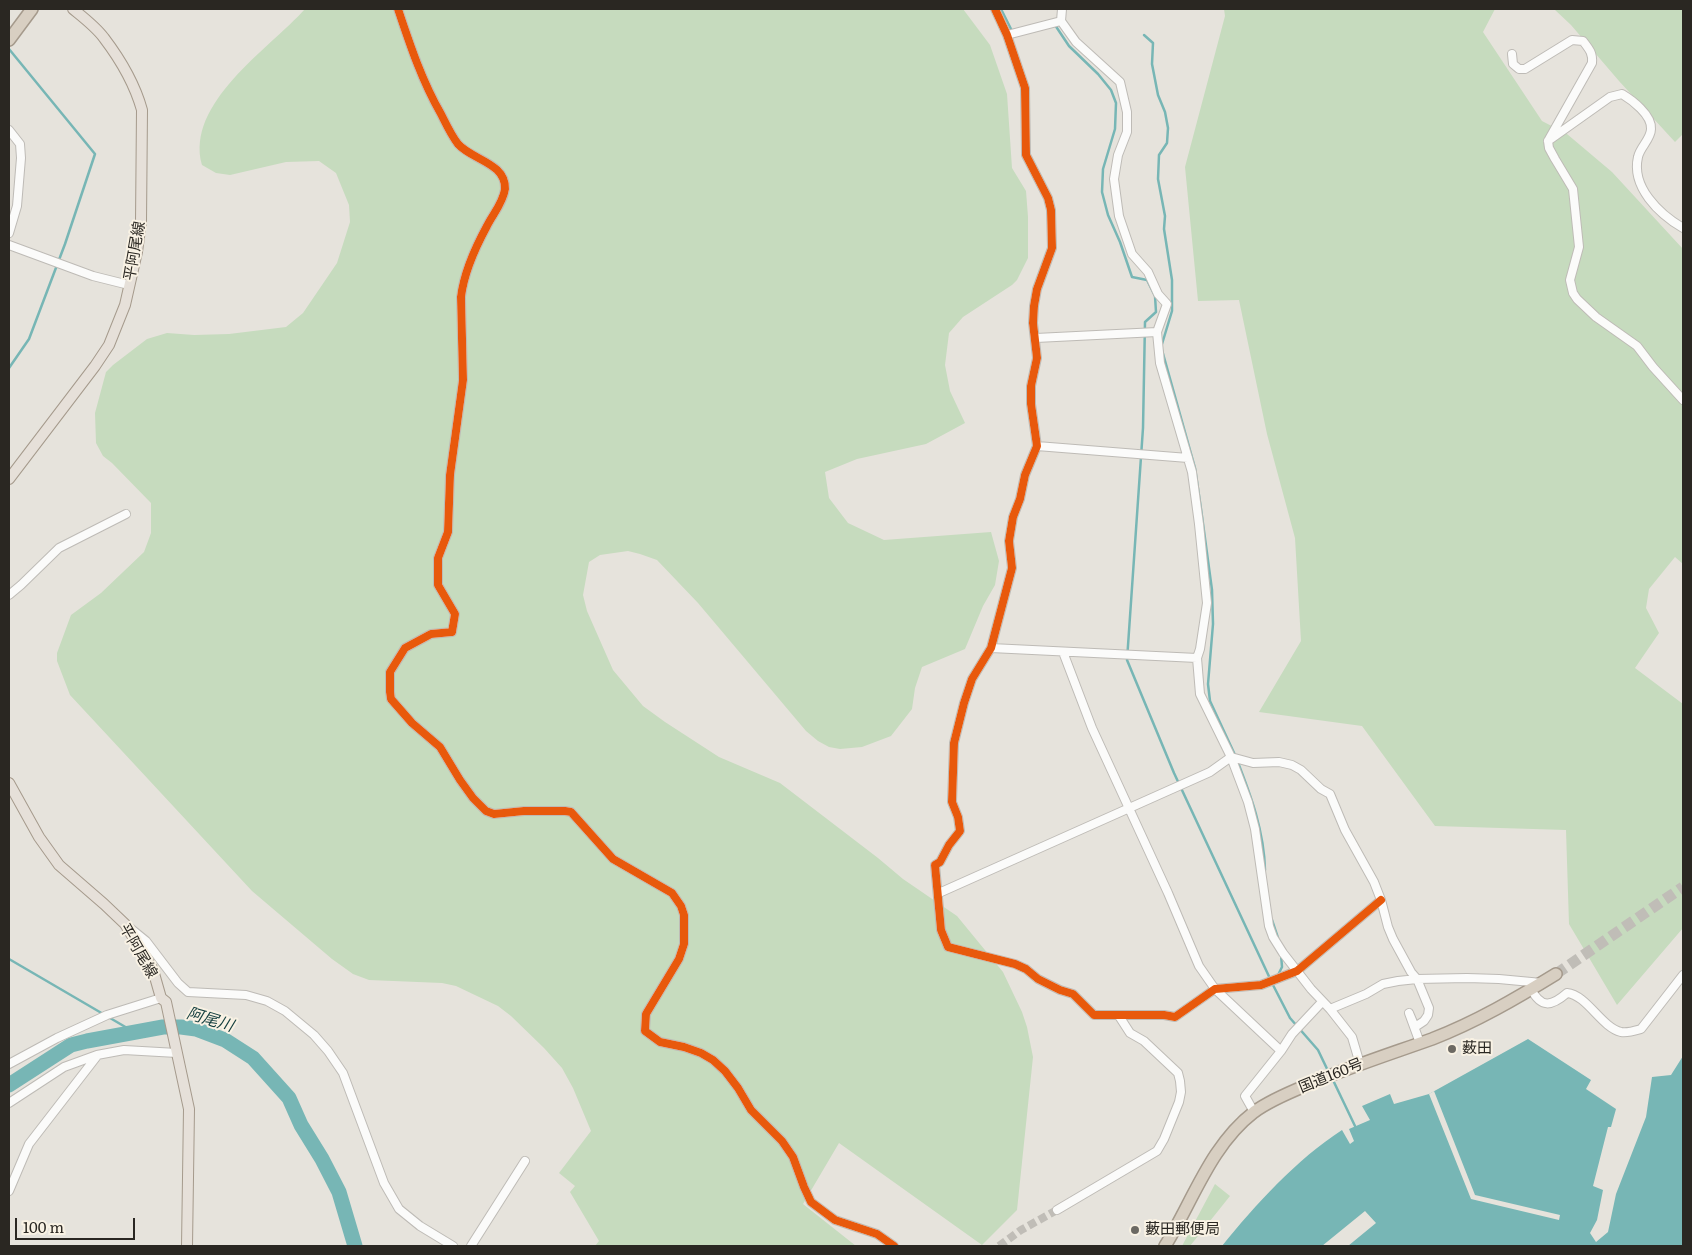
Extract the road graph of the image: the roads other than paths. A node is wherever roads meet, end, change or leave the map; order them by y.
1 (25, 9) edge
2 (32, 9) edge
3 (74, 9) edge
4 (398, 9) edge
5 (995, 9) edge
6 (1062, 9) edge
7 (1061, 21) junction
8 (9, 30) edge
9 (1007, 36) junction
10 (9, 40) edge
11 (1512, 54) dead end
12 (9, 130) edge
13 (1548, 140) junction
14 (1683, 228) edge
15 (9, 233) edge
16 (9, 245) edge
17 (129, 285) junction
18 (1156, 332) junction
19 (1036, 338) junction
20 (1683, 400) edge
21 (1037, 446) junction
22 (1188, 458) junction
23 (9, 479) edge
24 (126, 514) dead end
25 (9, 595) edge
26 (991, 648) junction
27 (1063, 652) junction
28 (1197, 658) junction
29 (1231, 757) junction
30 (9, 783) edge
31 (1129, 807) junction
32 (939, 893) junction
33 (1381, 900) junction
34 (125, 924) junction
35 (1297, 970) junction
36 (1556, 974) tunnel mouth
37 (1683, 975) edge
38 (1417, 979) junction
39 (1542, 983) junction
40 (1215, 989) junction
41 (1531, 989) junction
42 (164, 1000) junction
43 (1322, 1002) junction
44 (1330, 1009) junction
45 (1119, 1016) junction
46 (1420, 1043) junction
47 (176, 1050) junction
48 (1281, 1051) junction
49 (97, 1055) junction
50 (9, 1064) edge
51 (1360, 1064) junction
52 (9, 1103) edge
53 (1254, 1112) junction
54 (525, 1161) dead end
55 (9, 1192) edge
56 (1057, 1210) tunnel mouth
57 (187, 1246) edge
58 (453, 1246) edge
59 (471, 1246) edge
60 (894, 1246) edge
61 (1165, 1246) edge

1 - 8 highway
2 - 10 highway
3 - 17 main road, 平阿尾線
4 - 60 street
5 - 9 street
6 - 7 street
7 - 9 street
7 - 18 street
9 - 19 street
11 - 13 street
12 - 15 street
13 - 14 street
13 - 20 street
16 - 17 street
17 - 23 main road, 平阿尾線
18 - 19 street
18 - 22 street
19 - 21 street
21 - 22 street
21 - 26 street
22 - 28 street
24 - 25 street
26 - 27 street
26 - 32 street
27 - 28 street
27 - 31 street
28 - 29 street
29 - 31 street
29 - 33 street
29 - 35 street
30 - 34 main road, 平阿尾線
31 - 32 street
31 - 40 street
32 - 45 street
33 - 35 street
33 - 38 street
34 - 42 main road, 平阿尾線
34 - 58 street
35 - 40 street
35 - 43 street
36 - 39 highway, 国道160号
37 - 41 street
38 - 39 street
38 - 44 street
38 - 46 street
39 - 41 highway, 国道160号
40 - 45 street
40 - 48 street
41 - 46 highway, 国道160号
42 - 47 main road, 平阿尾線
42 - 50 street
43 - 44 street
43 - 48 street
44 - 51 street
45 - 56 street
46 - 51 highway, 国道160号
47 - 49 street
47 - 57 main road, 平阿尾線
48 - 53 street
49 - 52 street
49 - 55 street
51 - 53 highway, 国道160号
53 - 61 highway, 国道160号
54 - 59 street

